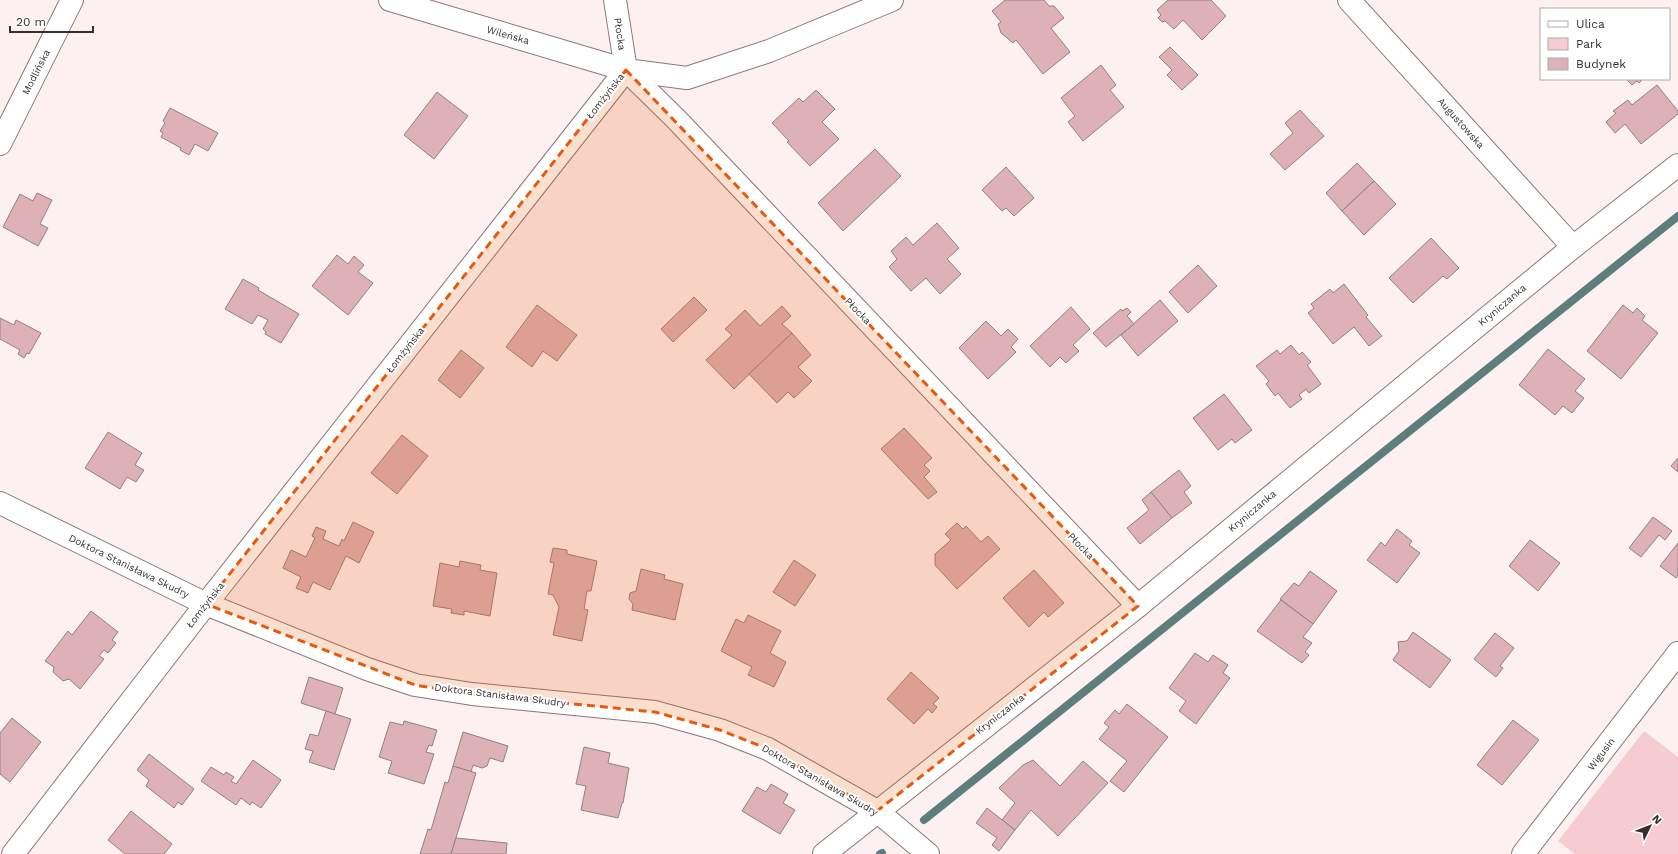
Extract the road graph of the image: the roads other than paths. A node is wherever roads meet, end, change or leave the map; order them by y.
1 (72, 0) edge
2 (390, 0) edge
3 (616, 0) edge
4 (892, 0) edge
5 (1349, 0) edge
6 (626, 70) junction
7 (0, 144) edge
8 (1678, 165) edge
9 (1573, 247) junction
10 (0, 503) edge
11 (206, 604) junction
12 (1138, 606) junction
13 (1678, 653) edge
14 (877, 811) junction
15 (13, 854) edge
16 (824, 854) edge
17 (928, 854) edge
18 (1523, 854) edge

1 - 7 street, Modlińska
2 - 6 street, Wileńska
3 - 6 street, Płocka
4 - 6 street, Łomżyńska
5 - 9 street, Augustowska
6 - 11 street, Łomżyńska
6 - 12 street, Płocka
8 - 9 street, Kryniczanka
9 - 12 street, Kryniczanka
10 - 11 street, Doktora Stanisława Skudry
11 - 14 street, Doktora Stanisława Skudry
11 - 15 street, Łomżyńska
12 - 14 street, Kryniczanka
13 - 18 street, Wigusin
14 - 16 street, Kryniczanka
14 - 17 street, Doktora Stanisława Skudry

